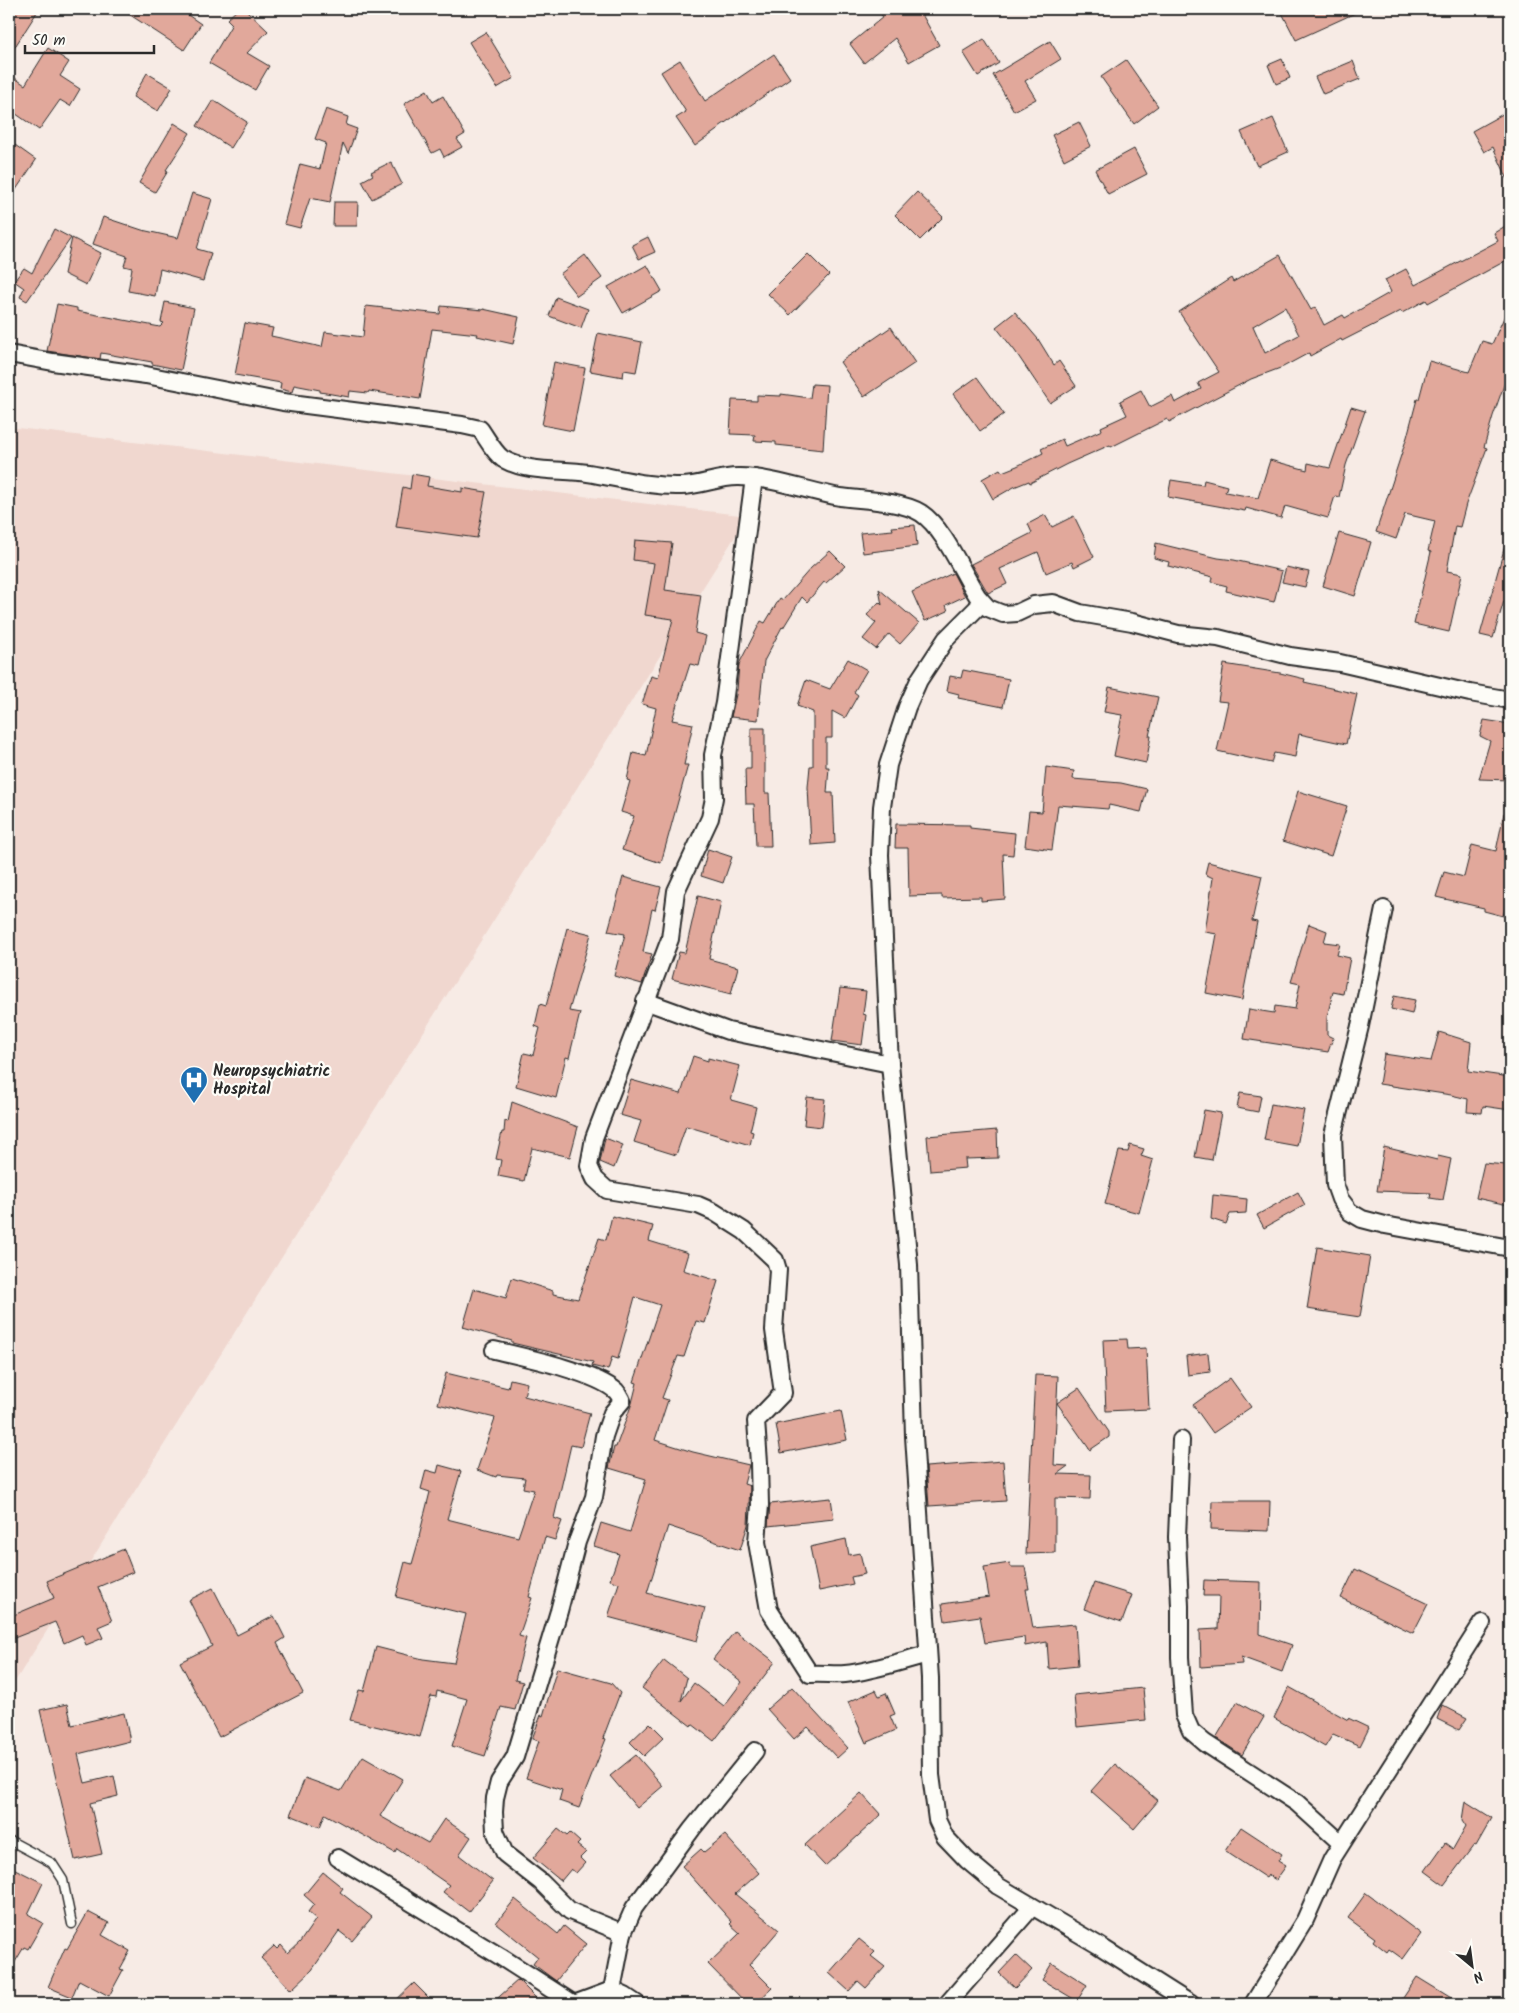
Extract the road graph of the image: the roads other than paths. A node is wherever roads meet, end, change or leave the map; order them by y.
1 (9, 354) edge
2 (754, 478) junction
3 (982, 603) junction
4 (1510, 700) edge
5 (1384, 909) dead end
6 (645, 1001) junction
7 (890, 1064) junction
8 (1510, 1248) edge
9 (494, 1350) dead end
10 (1181, 1440) dead end
11 (1482, 1623) dead end
12 (928, 1654) junction
13 (755, 1751) dead end
14 (9, 1840) edge
15 (1342, 1843) junction
16 (338, 1858) dead end
17 (1032, 1907) junction
18 (72, 1924) dead end
19 (623, 1933) junction
20 (612, 1990) junction
21 (601, 2004) edge
22 (637, 2004) edge
23 (947, 2004) edge
24 (1191, 2004) edge
25 (1253, 2004) edge

1 - 2 street
2 - 3 street
2 - 6 street
3 - 4 street
3 - 7 street
5 - 8 street
6 - 7 street
6 - 12 street
7 - 12 street
9 - 19 street
10 - 15 street
11 - 15 street
12 - 17 street
13 - 19 street
14 - 18 lane
15 - 25 street
16 - 20 street
17 - 23 street
17 - 24 street
19 - 20 street
20 - 21 street
20 - 22 street

